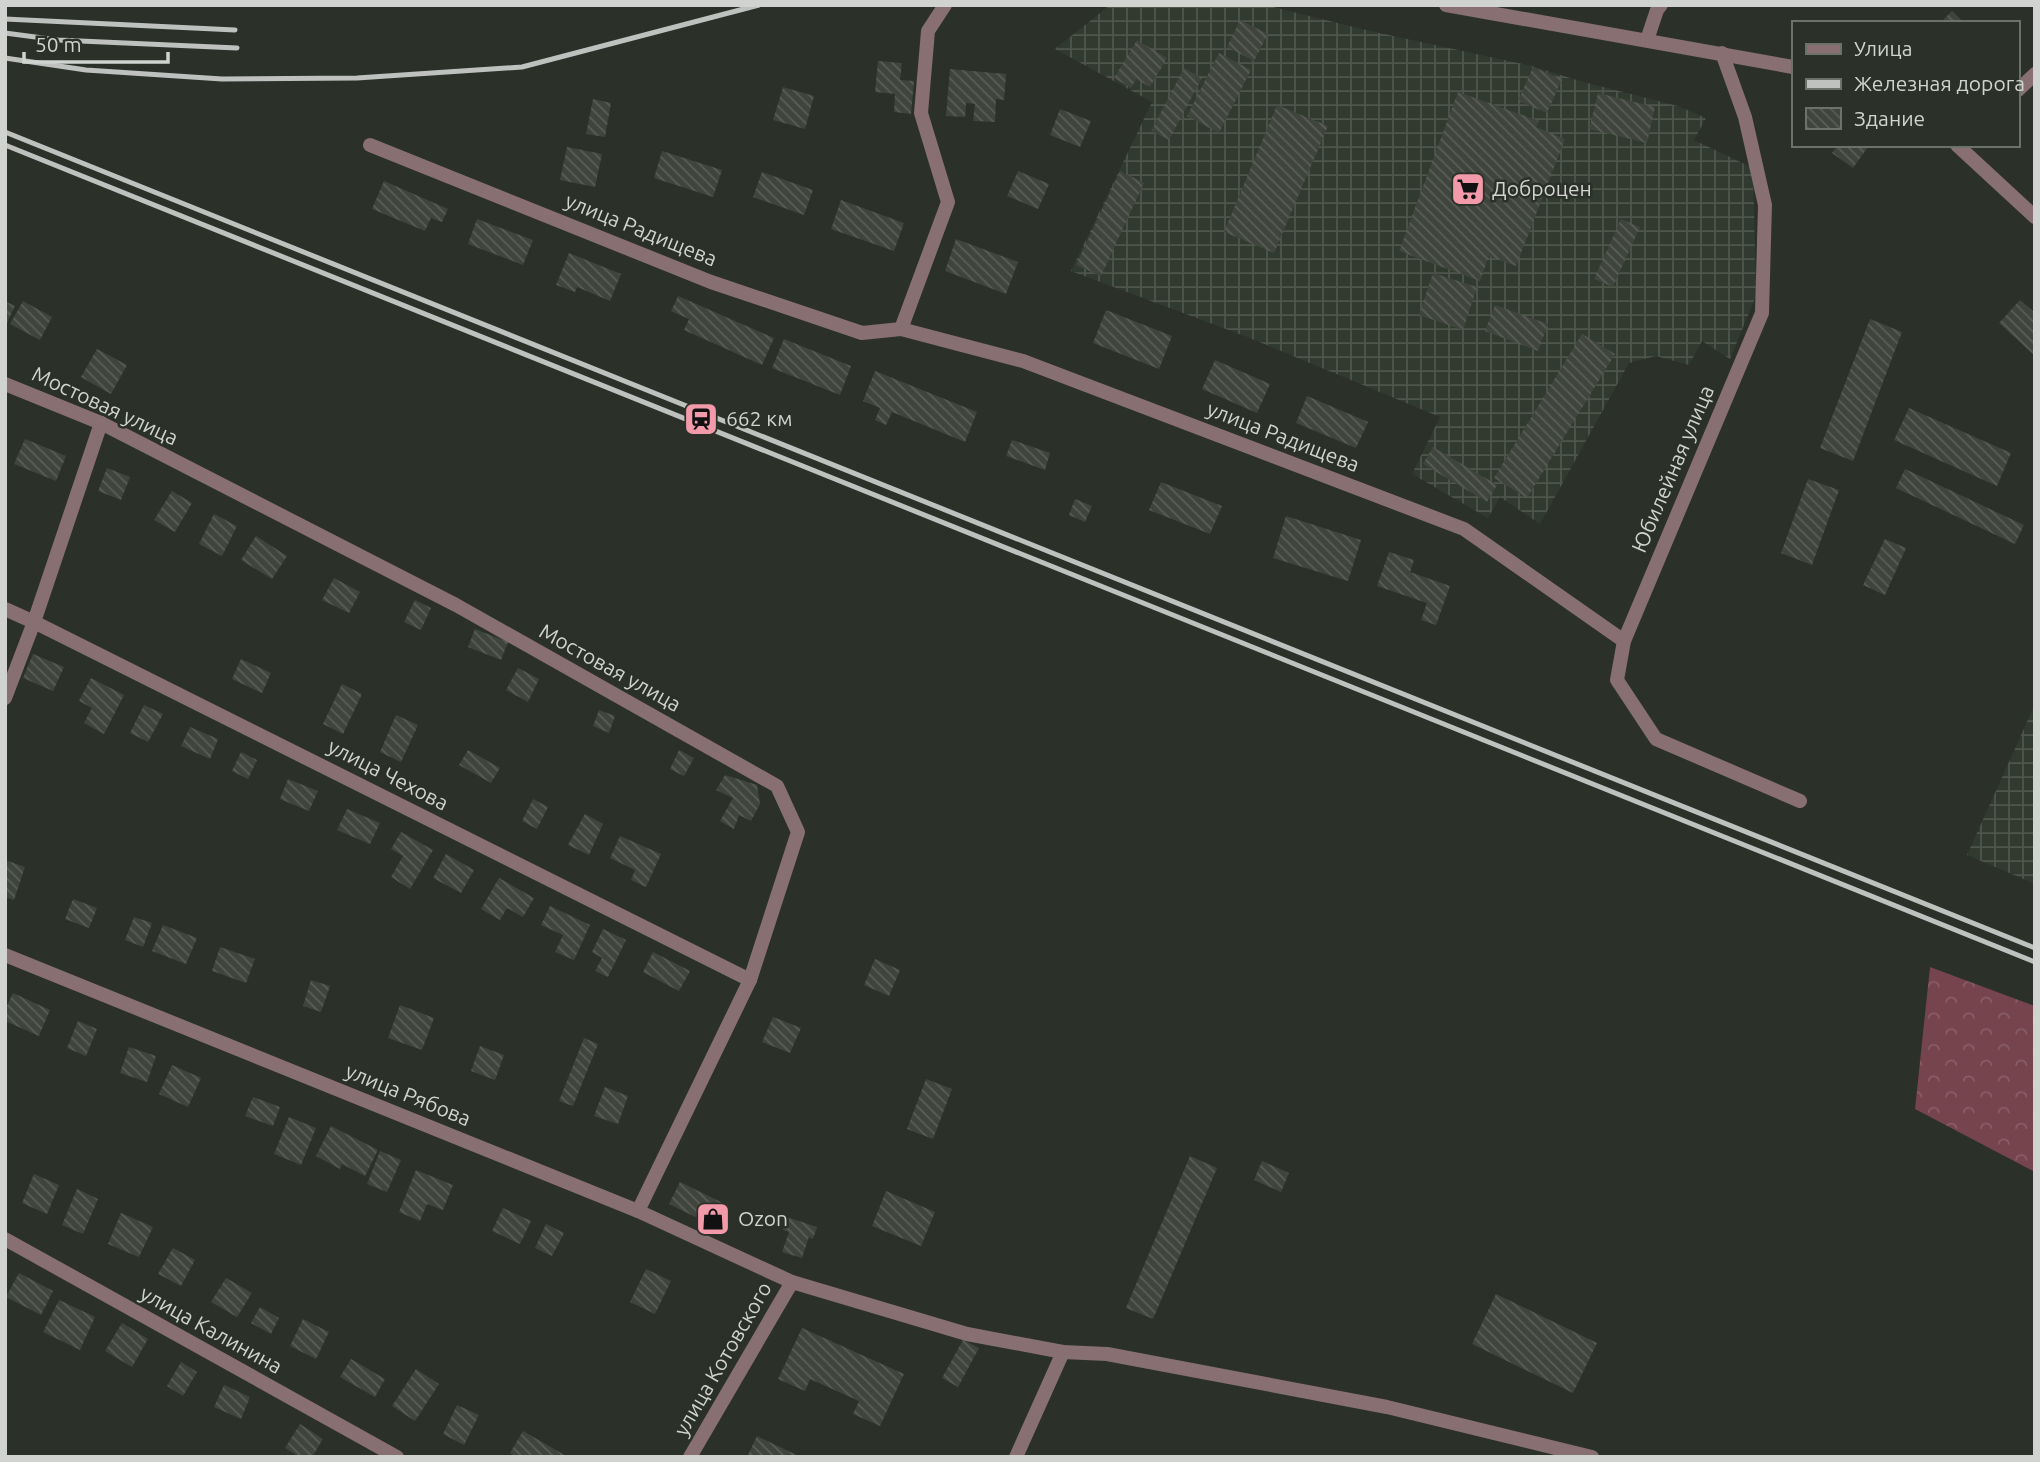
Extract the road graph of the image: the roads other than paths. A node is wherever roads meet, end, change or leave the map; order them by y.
1 (945, 5) edge
2 (1447, 5) edge
3 (1661, 5) edge
4 (1647, 40) junction
5 (1722, 54) junction
6 (1792, 67) edge
7 (2035, 74) edge
8 (2019, 89) edge
9 (370, 145) dead end
10 (1961, 147) edge
11 (2035, 217) edge
12 (901, 329) junction
13 (5, 384) edge
14 (101, 424) junction
15 (5, 609) edge
16 (34, 622) junction
17 (1624, 641) junction
18 (5, 698) edge
19 (1800, 801) dead end
20 (5, 955) edge
21 (750, 980) junction
22 (638, 1211) junction
23 (5, 1239) edge
24 (792, 1282) junction
25 (1063, 1352) junction
26 (397, 1457) edge
27 (690, 1457) edge
28 (1016, 1457) edge
29 (1592, 1457) edge

1 - 12 street
2 - 4 street
3 - 4 street
4 - 5 street
5 - 6 street
5 - 17 street, Юбилейная улица
7 - 8 street
9 - 12 street, улица Радищева
10 - 11 street
12 - 17 street, улица Радищева
13 - 14 street, Мостовая улица
14 - 16 street
14 - 21 street, Мостовая улица
15 - 16 street, улица Чехова
16 - 18 street
16 - 21 street, улица Чехова
17 - 19 street, Юбилейная улица
20 - 22 street, улица Рябова
21 - 22 street, Мостовая улица
22 - 24 street, улица Рябова
23 - 26 street, улица Калинина
24 - 25 street, улица Рябова
24 - 27 street, улица Котовского
25 - 28 street
25 - 29 street, улица Рябова

